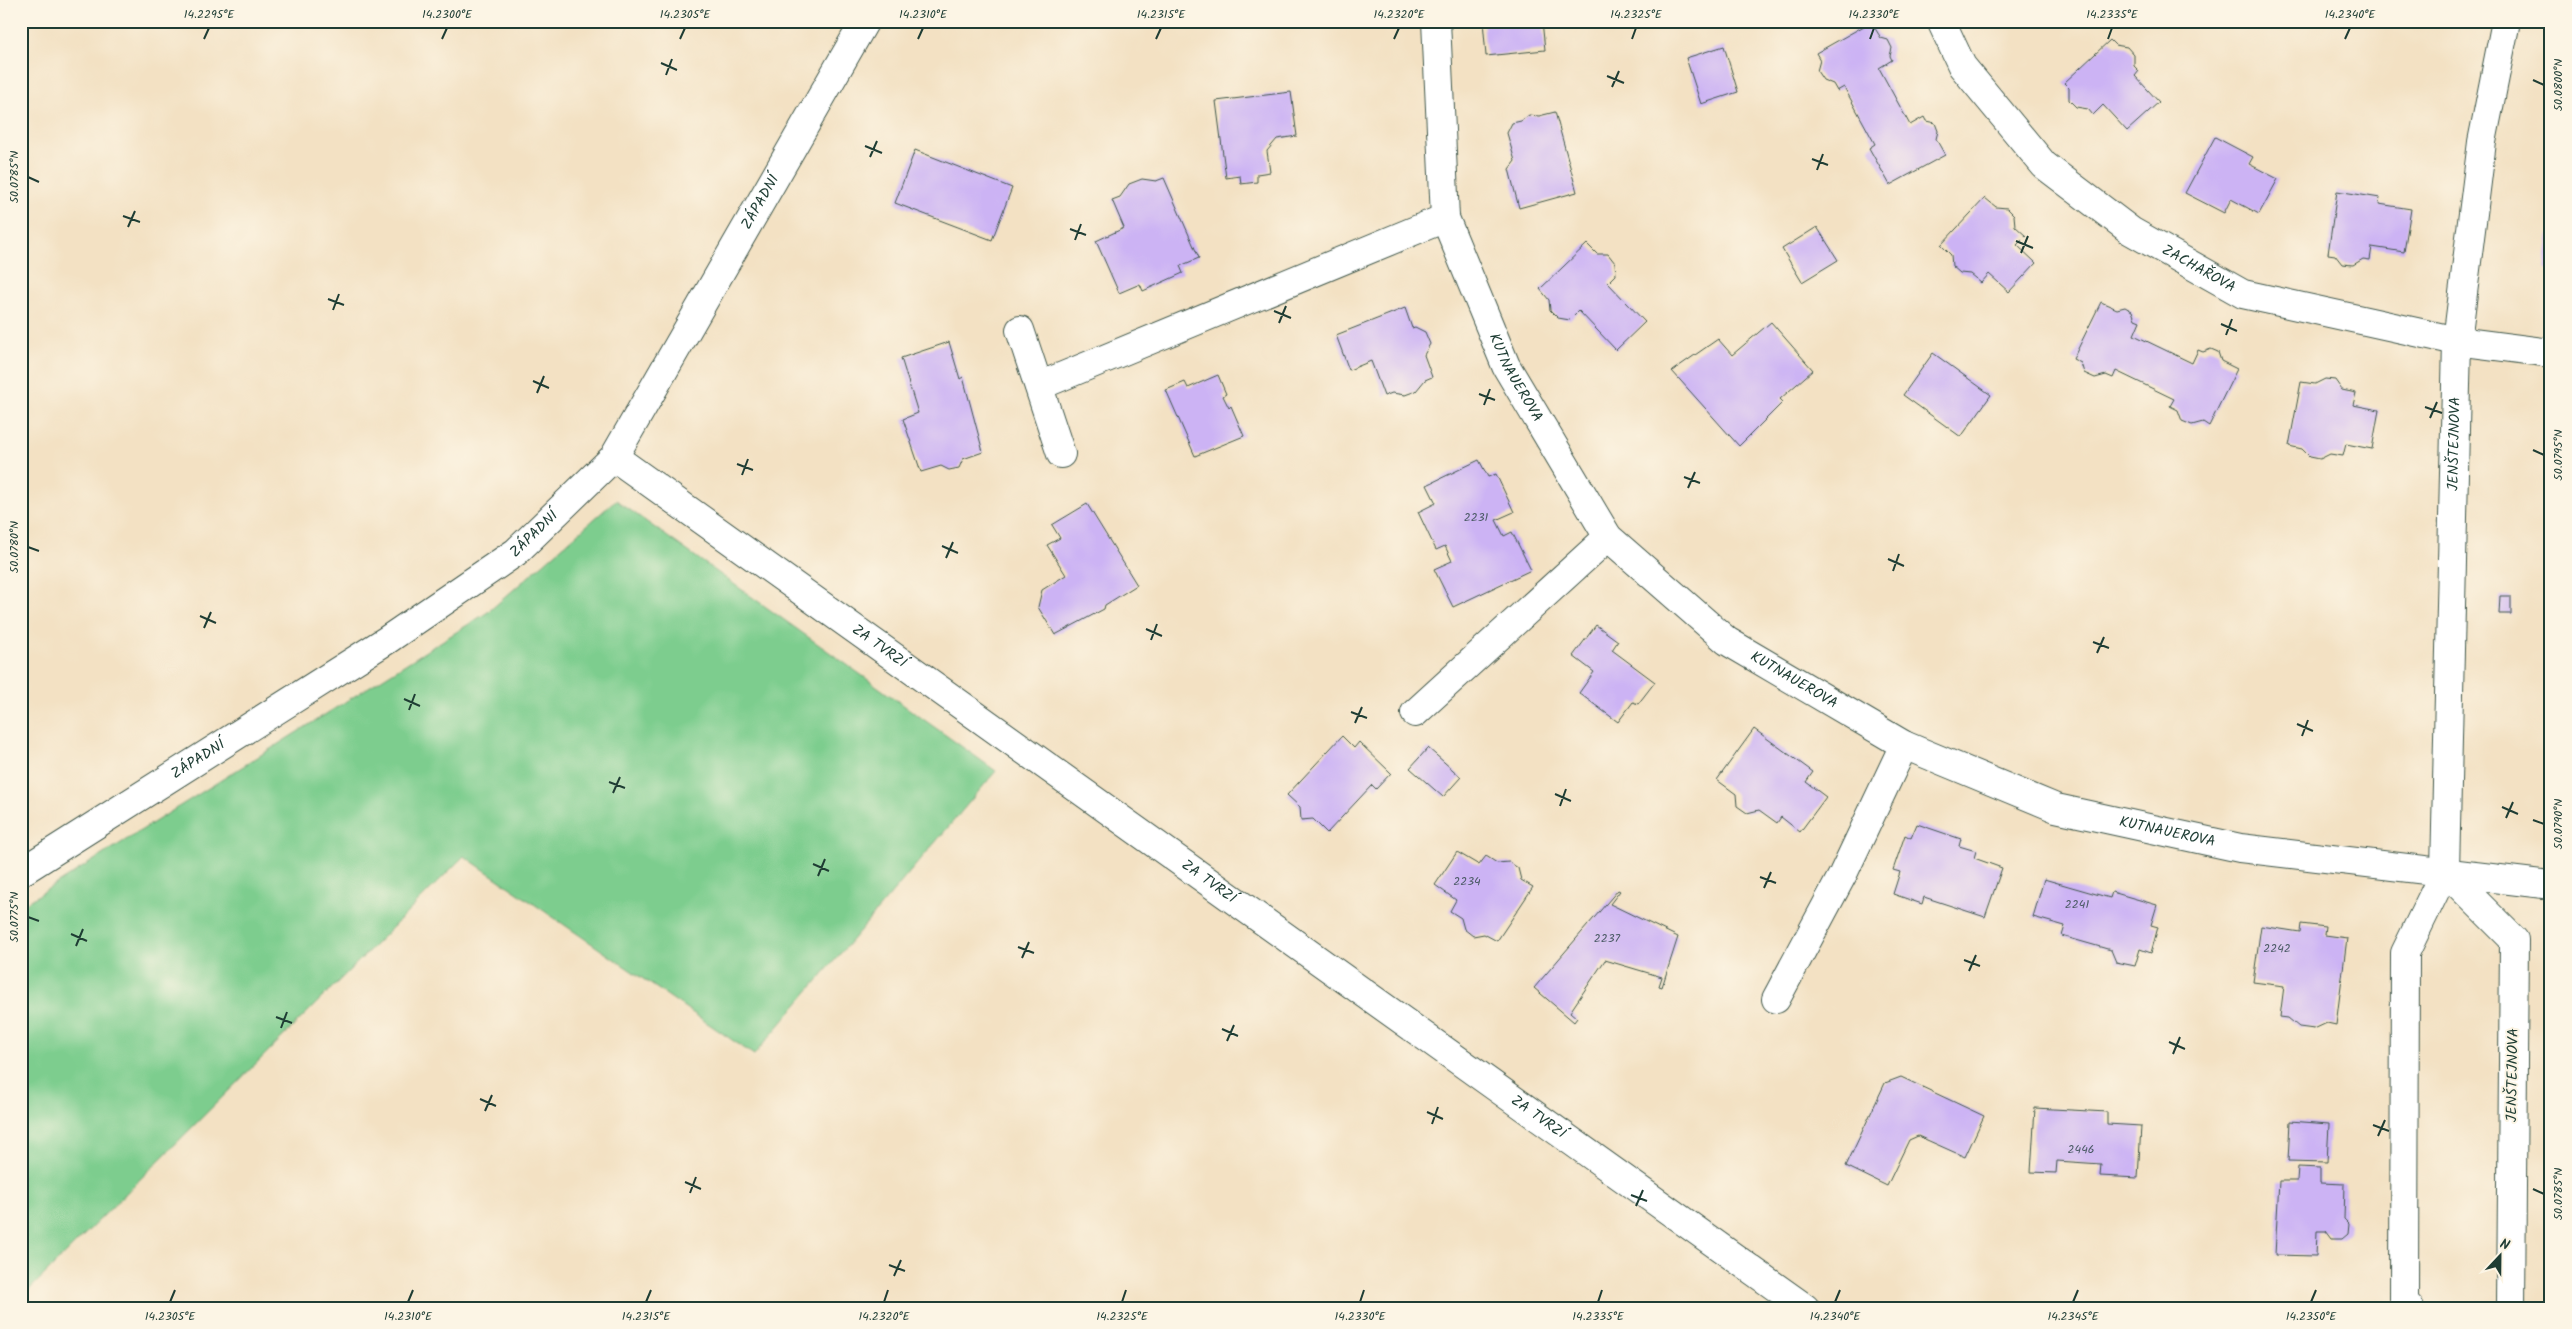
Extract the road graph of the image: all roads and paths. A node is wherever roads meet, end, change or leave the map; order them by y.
1 (865, 21) edge
2 (1436, 21) edge
3 (1940, 21) edge
4 (2506, 21) edge
5 (1445, 218) junction
6 (1020, 330) dead end
7 (2457, 341) junction
8 (2551, 353) edge
9 (1039, 386) junction
10 (1061, 454) dead end
11 (614, 457) junction
12 (1608, 537) junction
13 (1415, 713) dead end
14 (1904, 745) junction
15 (2445, 871) junction
16 (21, 872) edge
17 (2551, 885) edge
18 (1776, 999) dead end
19 (1805, 1308) edge
20 (2410, 1308) edge
21 (2511, 1308) edge

1 - 11 street, ZÁPADNÍ
2 - 5 street, KUTNAUEROVA
3 - 7 street, ZACHAŘOVA
4 - 7 street, JENŠTEJNOVA
5 - 9 street
5 - 12 street, KUTNAUEROVA
6 - 9 street
7 - 8 street, ZACHAŘOVA
7 - 15 street, JENŠTEJNOVA
9 - 10 street
11 - 16 street, ZÁPADNÍ
11 - 19 street, ZA TVRZÍ
12 - 13 street
12 - 14 street, KUTNAUEROVA
14 - 15 street, KUTNAUEROVA
14 - 18 street
15 - 17 street, KUTNAUEROVA
15 - 20 street, JENŠTEJNOVA
15 - 21 street, JENŠTEJNOVA

